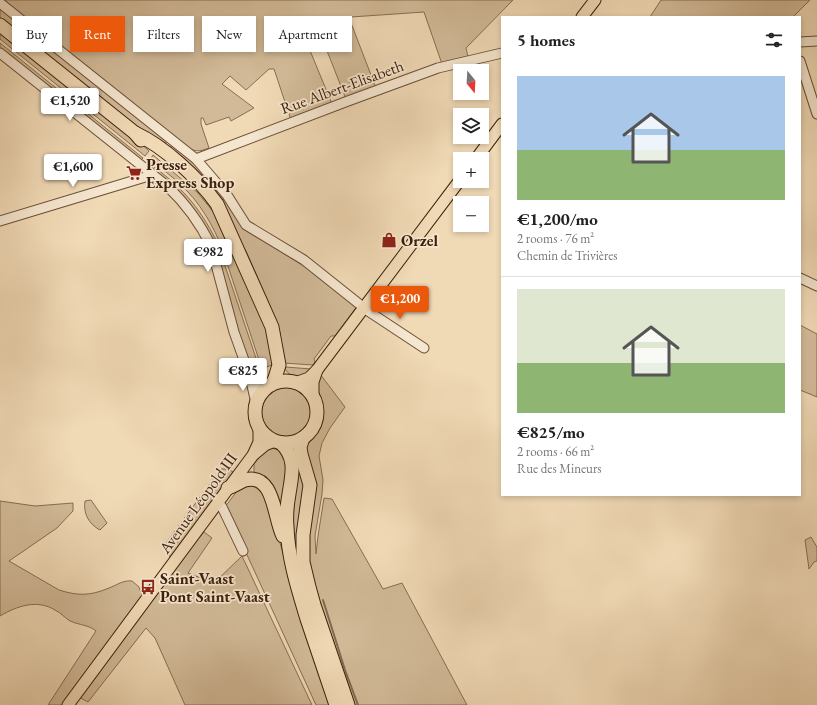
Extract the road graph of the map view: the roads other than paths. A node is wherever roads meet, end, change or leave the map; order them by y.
1 (595, 0) edge
2 (0, 3) edge
3 (583, 16) edge
4 (0, 25) edge
5 (817, 41) edge
6 (801, 42) edge
7 (501, 52) edge
8 (0, 53) edge
9 (801, 64) edge
10 (817, 114) edge
11 (501, 125) edge
12 (481, 152) edge
13 (196, 159) junction
14 (152, 175) junction
15 (454, 188) edge
16 (0, 221) edge
17 (801, 278) edge
18 (817, 286) edge
19 (365, 308) junction
20 (424, 348) dead end
21 (279, 365) junction
22 (317, 370) junction
23 (250, 377) junction
24 (294, 382) junction
25 (270, 386) junction
26 (314, 398) junction
27 (256, 403) junction
28 (259, 429) junction
29 (303, 438) junction
30 (278, 442) junction
31 (253, 455) junction
32 (228, 488) junction
33 (218, 502) junction
34 (288, 545) junction
35 (243, 551) dead end
36 (68, 705) edge
37 (336, 705) edge
38 (348, 705) edge

1 - 3 main road
2 - 13 street
4 - 21 highway
5 - 6 street
7 - 13 street, Rue Albert-Elisabeth
8 - 14 street
9 - 10 street
11 - 12 main road
13 - 19 street
14 - 16 street
14 - 23 street
15 - 19 main road
17 - 18 street
19 - 20 street
19 - 22 main road
21 - 24 highway
21 - 25 highway
22 - 24 main road
22 - 26 main road
23 - 25 street
23 - 27 street
24 - 25 highway
24 - 26 highway
25 - 27 highway
26 - 29 highway
27 - 28 highway
28 - 30 highway
28 - 31 main road, Avenue Léopold III
29 - 30 highway
29 - 38 highway
30 - 31 main road, Avenue Léopold III
30 - 34 highway
31 - 32 main road, Avenue Léopold III
32 - 33 main road, Avenue Léopold III
32 - 34 highway
33 - 35 street
33 - 36 main road, Avenue Léopold III
34 - 37 highway

